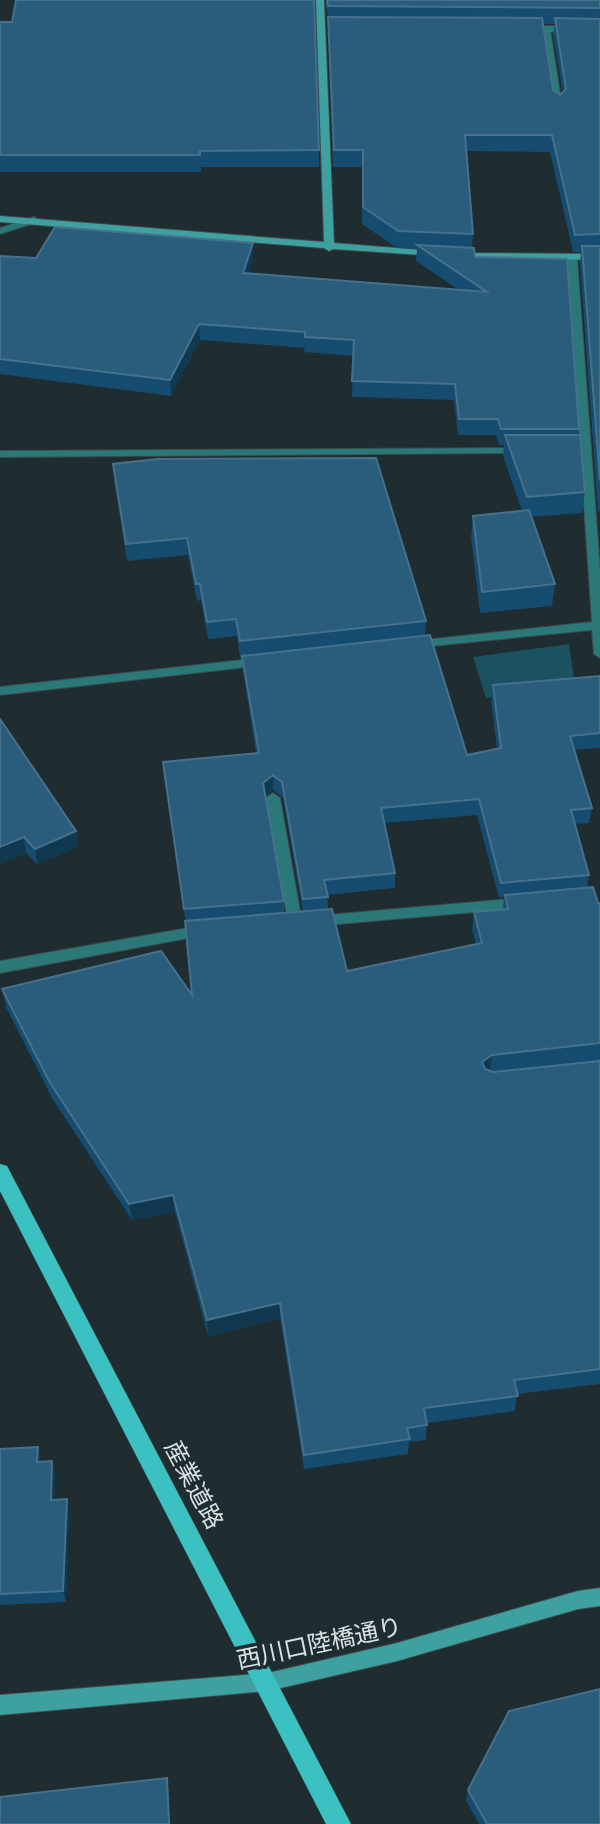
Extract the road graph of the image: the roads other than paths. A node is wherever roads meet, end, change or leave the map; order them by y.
1 (320, 0) edge
2 (321, 28) junction
3 (334, 28) edge
4 (519, 29) edge
5 (546, 29) junction
6 (600, 29) edge
7 (558, 106) edge
8 (0, 219) edge
9 (34, 220) junction
10 (0, 232) edge
11 (329, 248) junction
12 (600, 257) edge
13 (572, 258) junction
14 (527, 451) edge
15 (0, 454) edge
16 (598, 625) edge
17 (396, 647) edge
18 (600, 654) edge
19 (273, 661) edge
20 (0, 691) edge
21 (273, 798) edge
22 (531, 902) edge
23 (226, 928) edge
24 (0, 967) edge
25 (0, 1172) edge
26 (600, 1597) edge
27 (268, 1682) junction
28 (0, 1705) edge
29 (339, 1824) edge

1 - 2 street
2 - 3 street
2 - 11 street
4 - 5 street
5 - 6 street
5 - 7 street
8 - 9 street
9 - 10 street
9 - 11 street
11 - 13 street
12 - 13 street
13 - 16 street
14 - 15 street
16 - 17 street
16 - 18 street
19 - 20 street
21 - 22 street
23 - 24 street
25 - 27 main road, 産業道路
26 - 27 street, 西川口陸橋通り
27 - 28 street, 西川口陸橋通り
27 - 29 main road, 産業道路

